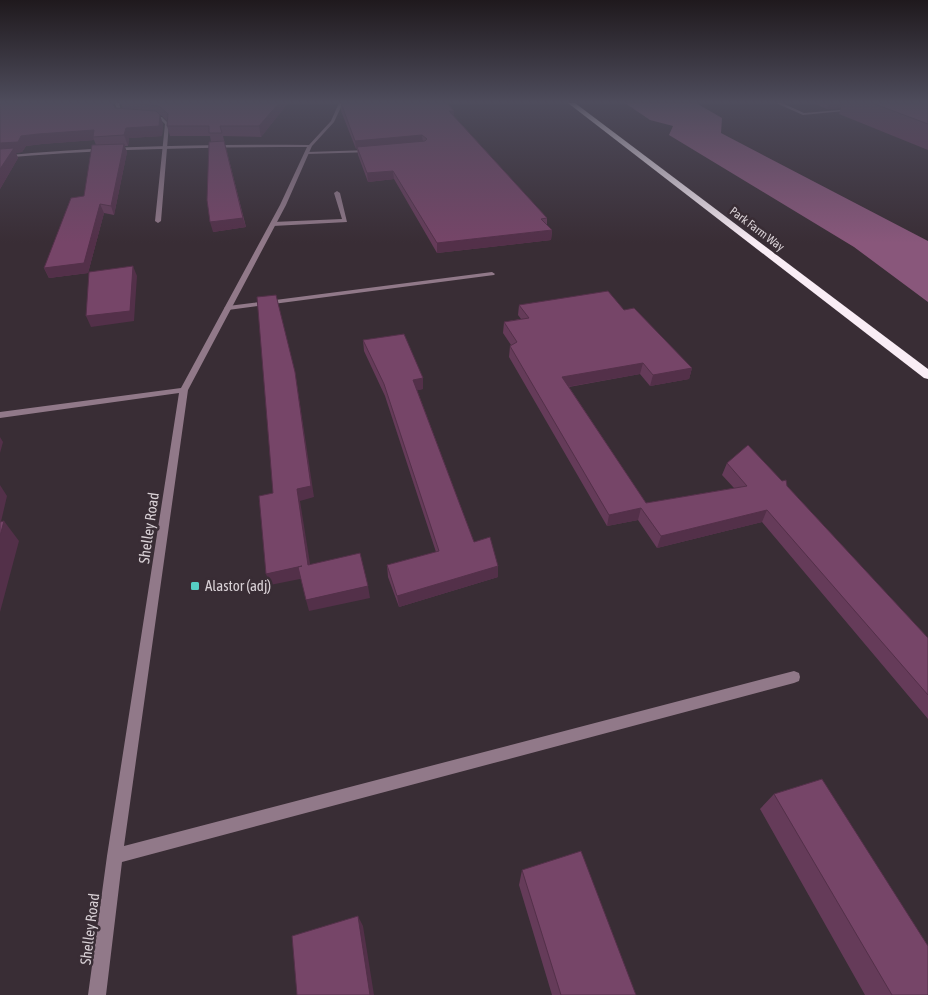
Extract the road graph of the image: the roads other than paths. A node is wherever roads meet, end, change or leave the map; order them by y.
1 (113, 149) edge
2 (165, 149) edge
3 (296, 149) edge
4 (631, 149) edge
5 (308, 150) junction
6 (376, 151) edge
7 (0, 157) edge
8 (337, 193) dead end
9 (158, 220) dead end
10 (273, 224) junction
11 (492, 274) dead end
12 (228, 308) junction
13 (928, 375) edge
14 (184, 390) junction
15 (0, 415) edge
16 (794, 677) dead end
17 (115, 856) junction
18 (97, 995) edge

1 - 7 street
2 - 9 street
3 - 5 street
4 - 13 highway, Park Farm Way
5 - 6 street
5 - 10 street, Shelley Road
8 - 10 street
10 - 12 street, Shelley Road
11 - 12 street
12 - 14 street, Shelley Road
14 - 15 street
14 - 17 street, Shelley Road
16 - 17 street
17 - 18 street, Shelley Road

